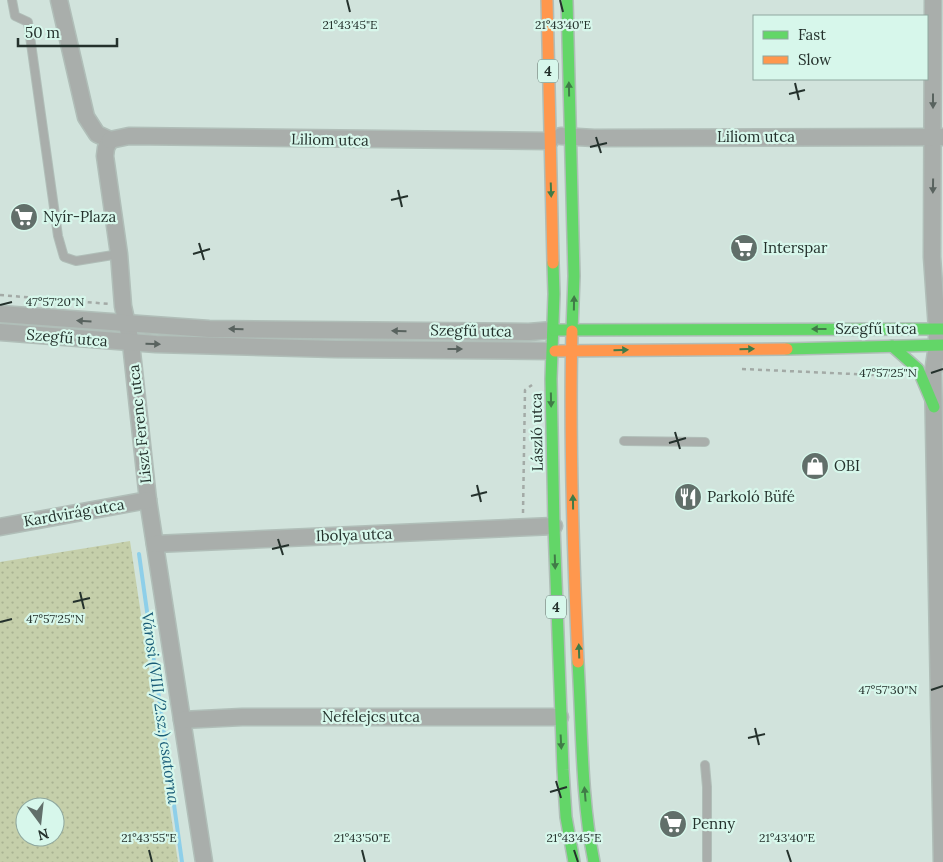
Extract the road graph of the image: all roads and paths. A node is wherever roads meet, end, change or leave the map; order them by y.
1 (12, 0) edge
2 (59, 0) edge
3 (547, 0) edge
4 (567, 0) edge
5 (933, 0) edge
6 (549, 112) junction
7 (938, 137) edge
8 (570, 138) junction
9 (110, 140) junction
10 (550, 141) junction
11 (119, 254) junction
12 (0, 295) edge
13 (124, 306) junction
14 (0, 314) edge
15 (127, 324) junction
16 (573, 329) junction
17 (552, 330) junction
18 (0, 332) edge
19 (940, 337) edge
20 (131, 343) junction
21 (892, 346) junction
22 (572, 350) junction
23 (552, 351) junction
24 (918, 368) junction
25 (741, 369) dead end
26 (538, 380) dead end
27 (934, 406) junction
28 (624, 441) dead end
29 (705, 442) dead end
30 (148, 500) junction
31 (0, 526) edge
32 (554, 526) junction
33 (523, 528) junction
34 (939, 530) edge
35 (155, 544) junction
36 (560, 717) junction
37 (942, 719) edge
38 (182, 720) junction
39 (705, 765) dead end
40 (708, 860) dead end
41 (204, 862) edge
42 (574, 862) edge
43 (594, 862) edge
44 (942, 862) edge

1 - 11 lane
2 - 9 street
3 - 6 main road, László utca / 4
8 -> 4 main road, 4
5 -> 7 street
6 - 8 street
6 - 10 main road, László utca / 4
7 - 8 street, Liliom utca
7 -> 19 street
16 -> 8 main road, 4
9 - 10 street, Liliom utca
9 - 11 street, Liszt Ferenc utca
10 -> 17 main road, László utca / 4
11 - 13 street, Liszt Ferenc utca
12 - 13 path
13 - 15 street, Liszt Ferenc utca
15 -> 14 street, Szegfű utca
17 -> 15 street, Szegfű utca
15 - 20 street, Liszt Ferenc utca
16 - 17 main road, Szegfű utca
19 -> 16 main road, Szegfű utca
16 - 22 main road, 4
17 - 23 main road, László utca / 4
18 - 20 street, Szegfű utca
19 - 21 main road, Szegfű utca
19 - 27 street
20 -> 23 street, Szegfű utca
20 - 30 street, Liszt Ferenc utca
22 -> 21 main road, Szegfű utca
21 - 24 main road
22 - 23 main road, Szegfű utca
43 -> 22 main road, 4
23 -> 32 main road, László utca / 4
24 - 25 path
24 - 27 main road
26 - 33 path
27 - 34 street
28 - 29 lane
30 - 31 street, Kardvirág utca
30 - 35 street, Liszt Ferenc utca
32 - 33 street, Ibolya utca
32 -> 36 main road, László utca / 4
33 - 35 street, Ibolya utca
34 - 37 street
35 - 38 street, Liszt Ferenc utca
36 - 38 street, Nefelejcs utca
36 -> 42 main road, László utca / 4
37 - 44 street
38 - 41 street, Liszt Ferenc utca
39 - 40 lane

